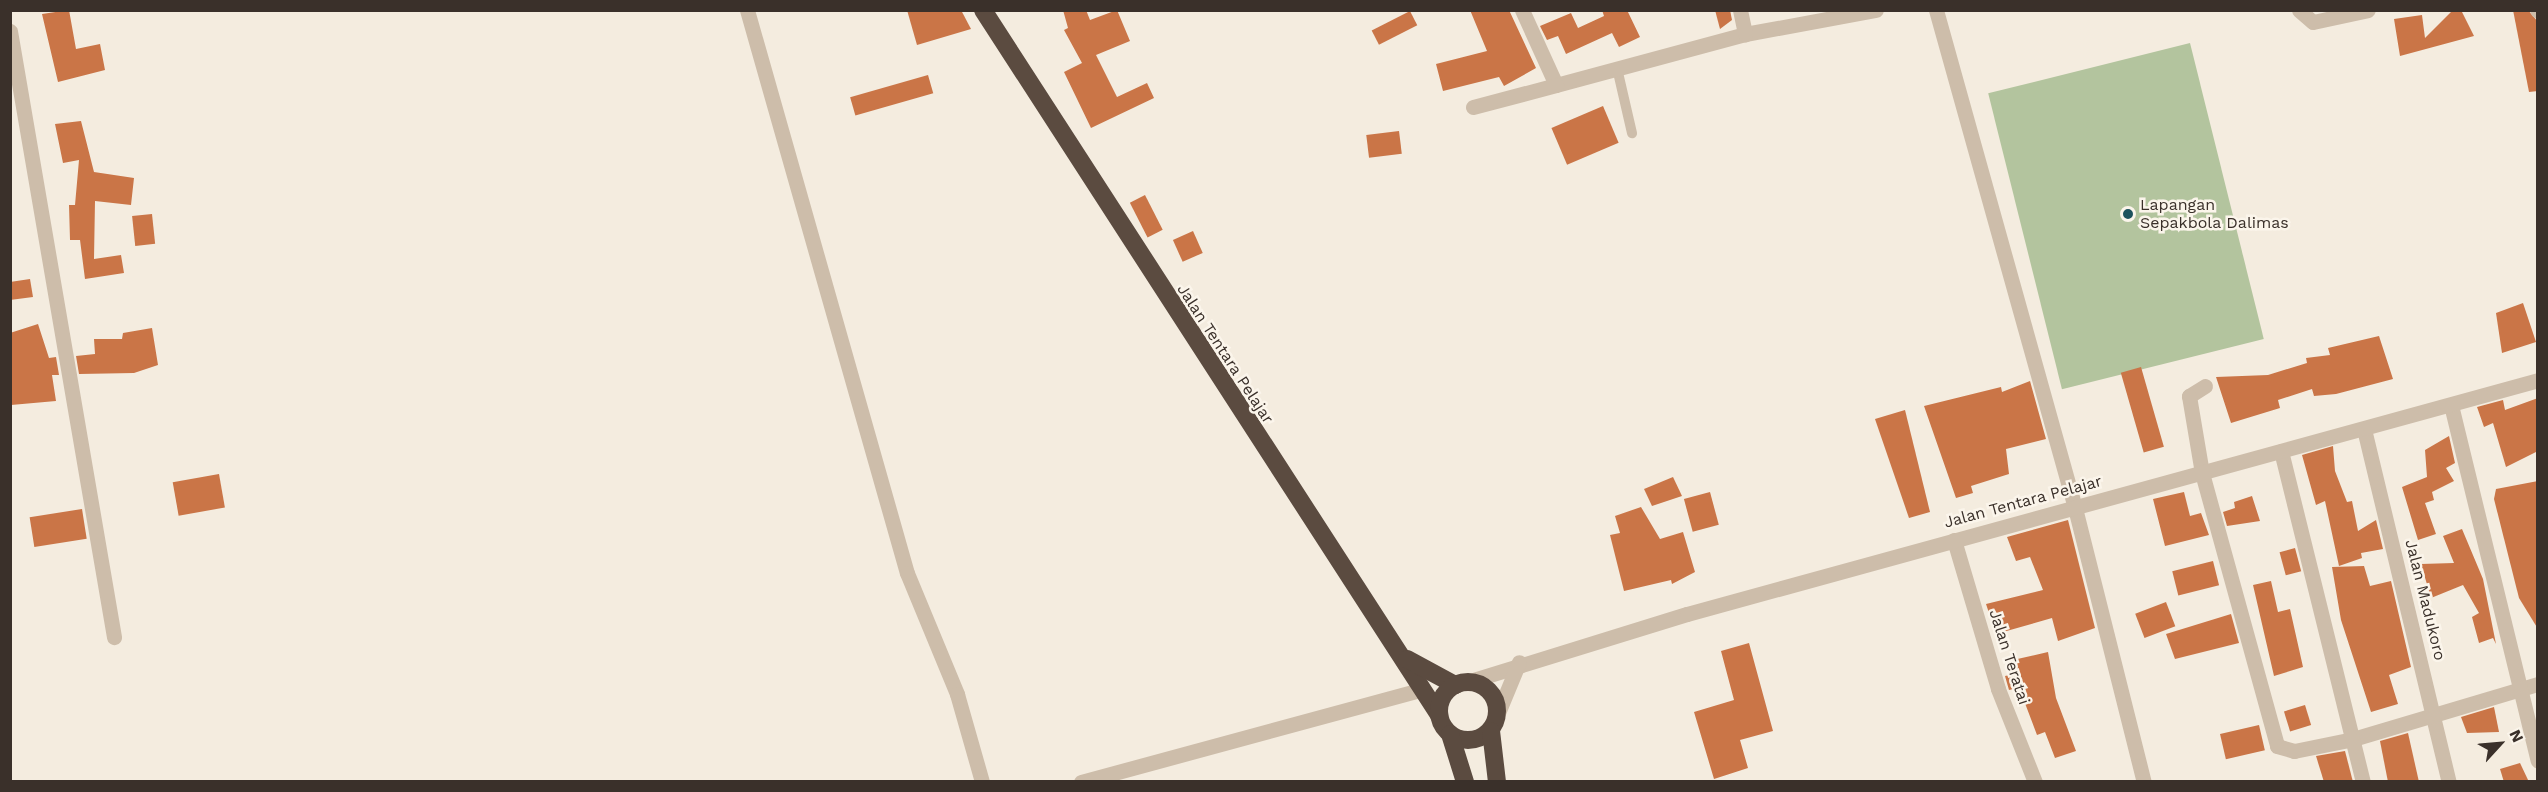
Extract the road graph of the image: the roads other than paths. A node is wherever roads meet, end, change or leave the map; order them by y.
1 (747, 10) edge
2 (983, 10) edge
3 (1522, 10) edge
4 (1740, 10) edge
5 (1876, 10) edge
6 (1936, 10) edge
7 (2299, 10) edge
8 (2367, 11) edge
9 (10, 31) edge
10 (1745, 34) junction
11 (1617, 68) junction
12 (1556, 86) junction
13 (1473, 107) dead end
14 (1632, 133) dead end
15 (2538, 380) edge
16 (2205, 386) dead end
17 (2451, 405) junction
18 (2364, 429) junction
19 (2281, 451) junction
20 (2202, 473) junction
21 (2075, 508) junction
22 (1954, 540) junction
23 (114, 637) dead end
24 (1405, 658) junction
25 (1519, 662) junction
26 (1461, 683) junction
27 (2538, 684) edge
28 (2519, 688) junction
29 (1423, 689) junction
30 (1498, 713) junction
31 (2435, 713) junction
32 (1439, 715) junction
33 (1491, 731) junction
34 (1450, 734) junction
35 (2353, 740) junction
36 (2538, 761) edge
37 (982, 782) edge
38 (1081, 782) edge
39 (1465, 782) edge
40 (1497, 782) edge
41 (2035, 782) edge
42 (2144, 782) edge
43 (2363, 782) edge
44 (2449, 782) edge

1 - 37 street
2 - 24 highway, Jalan Tentara Pelajar
3 - 12 street
4 - 10 street
5 - 10 street
6 - 21 street
7 - 8 street
9 - 23 street
10 - 11 street
11 - 12 street
11 - 14 lane
12 - 13 street
15 - 17 street, Jalan Tentara Pelajar
16 - 20 street
17 - 18 street, Jalan Tentara Pelajar
17 - 28 street
18 - 19 street, Jalan Tentara Pelajar
18 - 31 street, Jalan Madukoro
19 - 20 street, Jalan Tentara Pelajar
19 - 35 street
20 - 21 street, Jalan Tentara Pelajar
20 - 35 street
21 - 22 street, Jalan Tentara Pelajar
21 - 42 street
22 - 25 street, Jalan Tentara Pelajar
22 - 41 street, Jalan Teratai
24 - 26 highway
24 - 29 highway, Jalan Tentara Pelajar
25 - 26 street, Jalan Tentara Pelajar
25 - 30 street
26 - 30 highway
26 - 32 highway
27 - 28 street
28 - 31 street
28 - 36 street
29 - 32 highway, Jalan Tentara Pelajar
29 - 38 street
30 - 33 highway
31 - 35 street
31 - 44 street, Jalan Madukoro
32 - 34 highway
33 - 34 highway
33 - 40 highway
34 - 39 highway
35 - 43 street

